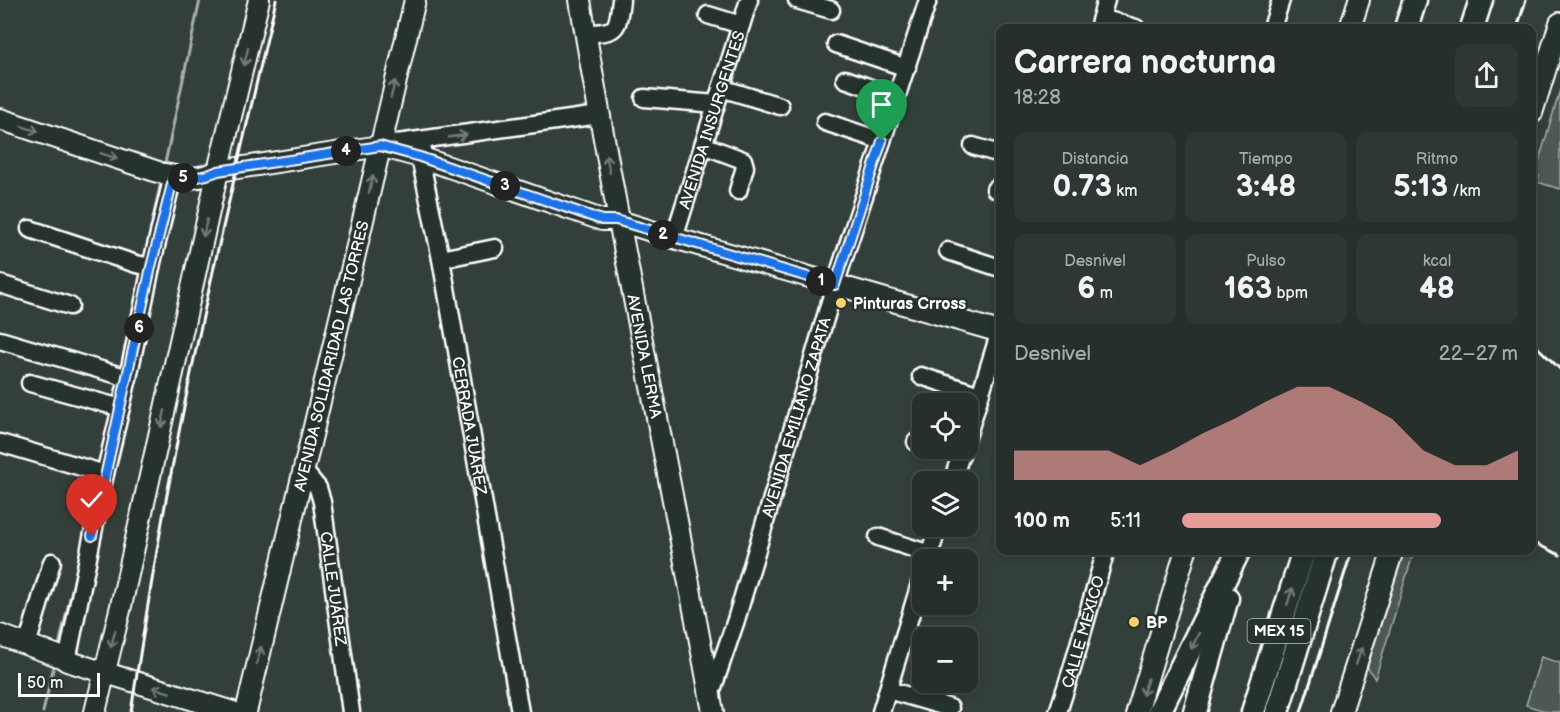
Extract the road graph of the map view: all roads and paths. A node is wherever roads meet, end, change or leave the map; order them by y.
1 (259, 0) edge
2 (415, 0) edge
3 (580, 0) edge
4 (621, 0) edge
5 (749, 0) edge
6 (797, 0) edge
7 (928, 0) edge
8 (1106, 0) edge
9 (1281, 0) edge
10 (1359, 0) edge
11 (1415, 0) edge
12 (1481, 0) edge
13 (831, 10) dead end
14 (708, 15) dead end
15 (1099, 23) edge
16 (1560, 23) edge
17 (1273, 24) edge
18 (1351, 24) edge
19 (1407, 24) edge
20 (1473, 24) edge
21 (741, 25) junction
22 (585, 34) junction
23 (836, 44) dead end
24 (906, 68) junction
25 (845, 79) dead end
26 (719, 96) junction
27 (897, 97) junction
28 (644, 98) dead end
29 (1536, 100) edge
30 (780, 106) dead end
31 (592, 116) junction
32 (0, 119) edge
33 (825, 122) dead end
34 (882, 141) junction
35 (703, 145) junction
36 (380, 146) junction
37 (973, 146) dead end
38 (422, 149) junction
39 (996, 153) edge
40 (218, 171) junction
41 (166, 174) junction
42 (738, 191) dead end
43 (613, 220) junction
44 (30, 229) dead end
45 (674, 238) junction
46 (495, 248) dead end
47 (948, 251) dead end
48 (441, 260) junction
49 (144, 266) junction
50 (996, 267) edge
51 (0, 284) edge
52 (835, 285) junction
53 (70, 306) dead end
54 (996, 331) edge
55 (0, 340) edge
56 (996, 345) edge
57 (122, 376) junction
58 (921, 376) dead end
59 (30, 383) dead end
60 (980, 395) junction
61 (978, 402) edge
62 (116, 407) junction
63 (0, 443) edge
64 (304, 471) junction
65 (102, 473) junction
66 (878, 537) dead end
67 (912, 550) edge
68 (1105, 555) edge
69 (1184, 555) edge
70 (1238, 555) edge
71 (1239, 555) edge
72 (1302, 555) edge
73 (1325, 555) edge
74 (1391, 555) edge
75 (52, 562) dead end
76 (912, 610) edge
77 (0, 635) edge
78 (27, 645) junction
79 (60, 657) junction
80 (104, 672) junction
81 (888, 690) junction
82 (711, 704) edge
83 (950, 708) dead end
84 (95, 712) edge
85 (233, 712) edge
86 (246, 712) edge
87 (351, 712) edge
88 (520, 712) edge
89 (881, 712) edge
90 (1058, 712) edge
91 (1137, 712) edge
92 (1159, 712) edge
93 (1195, 712) edge
94 (1253, 712) edge
95 (1277, 712) edge
96 (1341, 712) edge

1 -> 40 main road
36 -> 2 main road, AVENIDA SOLIDARIDAD LAS TORRES
3 - 22 main road, AVENIDA LERMA
4 - 22 street
5 - 21 street, AVENIDA INSURGENTES
6 - 13 street
7 - 24 street, AVENIDA EMILIANO ZAPATA
8 - 15 street
9 - 17 street
10 - 18 main road
11 - 19 highway
12 - 20 highway
14 - 21 street
16 - 29 main road
21 - 26 street, AVENIDA INSURGENTES
22 - 31 main road, AVENIDA LERMA
23 - 24 street
24 - 27 street, AVENIDA EMILIANO ZAPATA
25 - 27 street
26 - 28 street
26 - 30 street
26 - 35 street, AVENIDA INSURGENTES
27 - 34 street, AVENIDA EMILIANO ZAPATA
38 -> 31 street
43 -> 31 main road, AVENIDA LERMA
32 -> 41 main road
33 - 34 street
34 - 52 street, AVENIDA EMILIANO ZAPATA
35 - 42 street
35 - 45 street, AVENIDA INSURGENTES
36 - 38 main road
36 - 40 main road
64 -> 36 main road, AVENIDA SOLIDARIDAD LAS TORRES
37 - 39 street
38 - 43 main road
38 - 48 street, CERRADA JUÁREZ
40 - 41 main road
40 -> 80 main road
41 - 49 street
43 - 45 main road
43 - 82 main road, AVENIDA LERMA
44 - 49 street
45 - 52 main road
46 - 48 street
47 - 50 street
48 - 88 street, CERRADA JUÁREZ
49 - 57 street
51 - 53 street
52 - 54 main road
52 - 82 street, AVENIDA EMILIANO ZAPATA
55 - 57 street
56 - 60 street
57 - 62 street
58 - 60 street
59 - 62 street
60 - 61 street
62 - 65 street
63 - 65 street
86 -> 64 main road, AVENIDA SOLIDARIDAD LAS TORRES
64 - 87 street, CALLE JUÁREZ
65 - 79 street
66 - 67 street
68 - 90 street, CALLE MÉXICO
69 -> 91 main road
70 -> 92 highway
71 - 93 highway
94 -> 72 highway, MEX 15
73 - 95 highway
96 -> 74 main road
75 - 78 street
76 - 81 street
77 - 78 main road
78 - 79 main road
79 - 80 main road
80 - 84 main road
85 -> 80 main road
81 - 83 street
81 - 89 street

